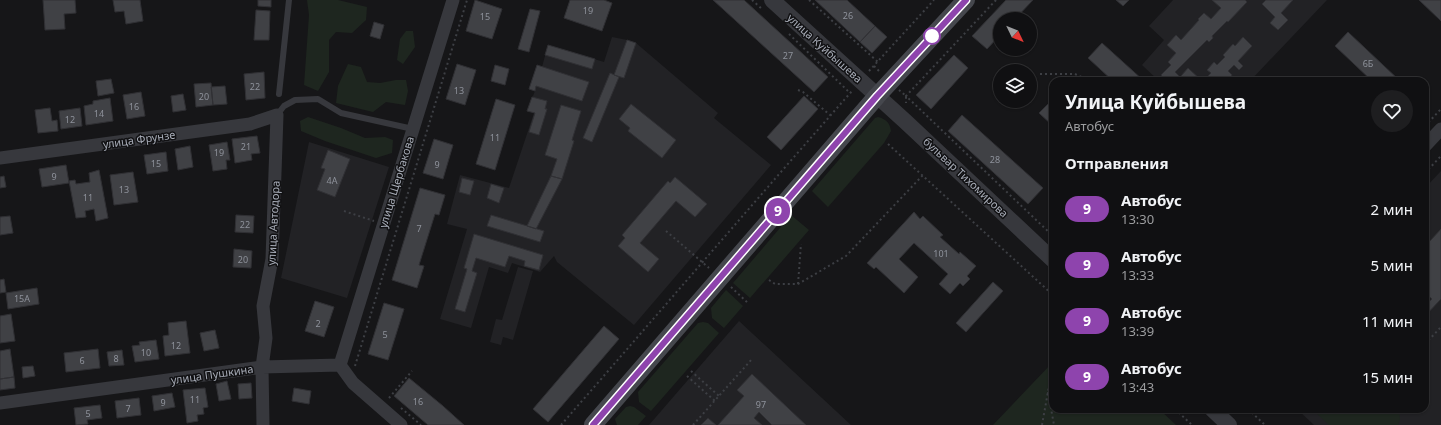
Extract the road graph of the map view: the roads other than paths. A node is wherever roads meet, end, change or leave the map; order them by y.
1 (289, 0) edge
2 (453, 0) edge
3 (966, 0) edge
4 (770, 7) edge
5 (279, 94) dead end
6 (877, 96) junction
7 (278, 115) junction
8 (413, 129) junction
9 (1441, 129) edge
10 (1429, 142) edge
11 (0, 158) edge
12 (1049, 256) edge
13 (340, 365) junction
14 (262, 367) junction
15 (0, 403) edge
16 (1216, 413) edge
17 (263, 425) edge
18 (402, 425) edge
19 (593, 425) edge
20 (1229, 425) edge

1 - 5 lane
2 - 8 street, улица Щербакова
3 - 6 main road
4 - 6 street, улица Куйбышева
6 - 12 street, бульвар Тихомирова
6 - 19 main road
7 - 8 lane
7 - 11 street, улица Фрунзе
7 - 14 street, улица Автодора
8 - 13 street, улица Щербакова
9 - 10 street
13 - 14 street, улица Пушкина
13 - 18 street
14 - 15 street, улица Пушкина
14 - 17 street, улица Автодора
16 - 20 street

